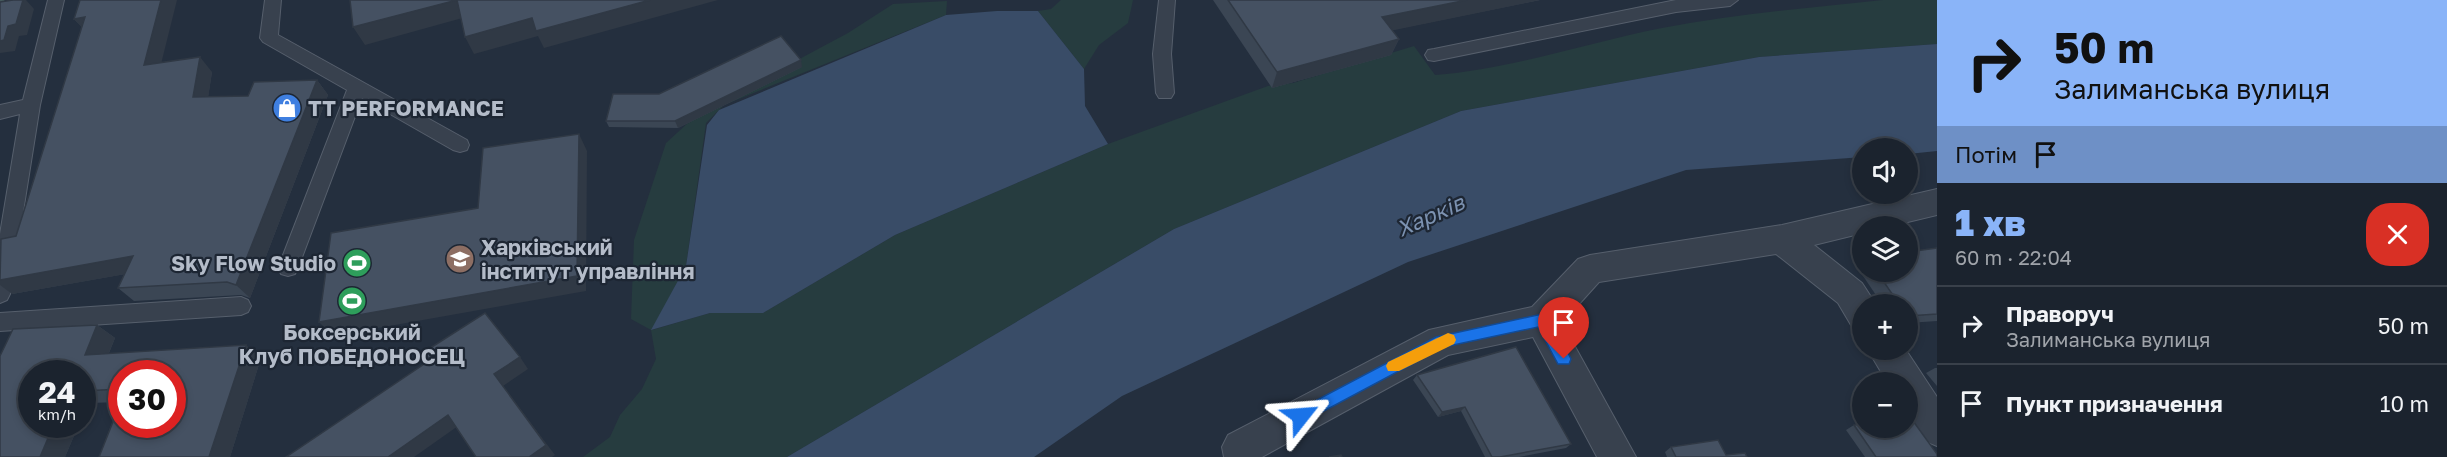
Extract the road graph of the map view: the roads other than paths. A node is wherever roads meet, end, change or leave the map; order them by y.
1 (56, 0) edge
2 (273, 0) edge
3 (1167, 0) edge
4 (1730, 0) edge
5 (1434, 55) dead end
6 (357, 87) junction
7 (1165, 93) dead end
8 (31, 105) junction
9 (0, 112) edge
10 (460, 146) dead end
11 (1937, 202) edge
12 (1782, 239) junction
13 (288, 268) dead end
14 (0, 294) edge
15 (1852, 296) edge
16 (241, 306) dead end
17 (1542, 320) junction
18 (0, 322) edge
19 (1918, 400) edge
20 (1937, 429) edge
21 (1242, 452) edge
22 (1617, 457) edge

1 - 8 lane
2 - 6 lane
3 - 7 lane
4 - 5 lane
6 - 10 lane
6 - 13 lane
8 - 9 lane
8 - 14 lane
11 - 12 street
12 - 15 street
12 - 17 street
16 - 18 lane
17 - 21 street
17 - 22 street
19 - 20 street

